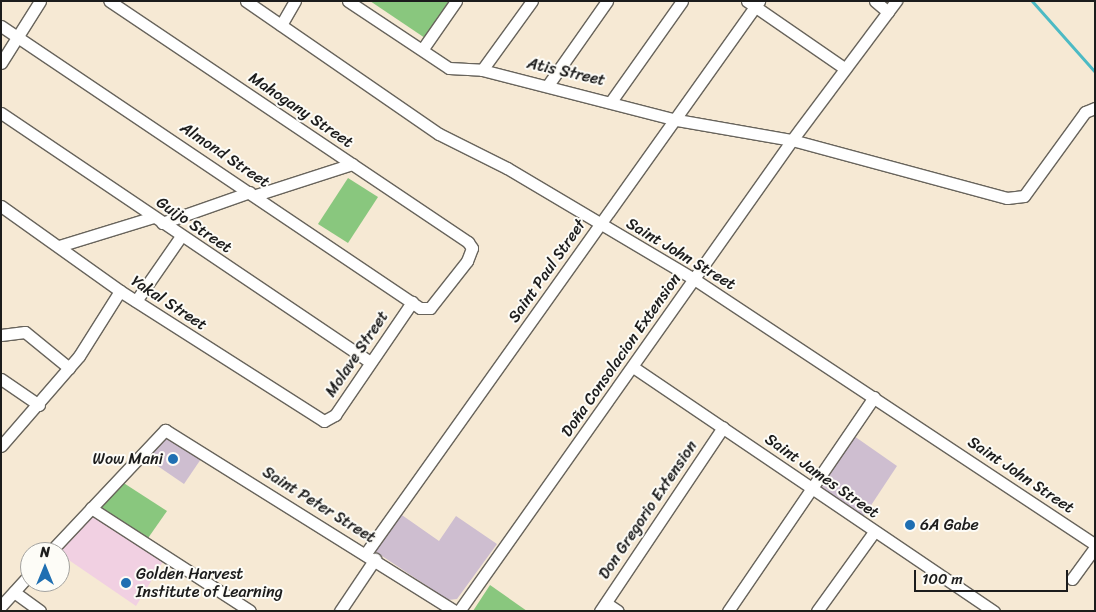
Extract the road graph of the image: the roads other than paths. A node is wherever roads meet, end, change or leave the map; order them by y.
1 (40, 1) edge
2 (110, 1) edge
3 (246, 1) edge
4 (295, 1) edge
5 (348, 1) edge
6 (456, 1) edge
7 (532, 1) edge
8 (607, 1) edge
9 (682, 1) edge
10 (874, 1) edge
11 (896, 1) edge
12 (754, 3) edge
13 (888, 12) junction
14 (281, 25) junction
15 (1, 26) edge
16 (18, 40) junction
17 (424, 47) junction
18 (1, 63) edge
19 (844, 68) junction
20 (482, 70) junction
21 (548, 85) junction
22 (612, 100) junction
23 (1095, 108) edge
24 (1, 113) edge
25 (677, 120) junction
26 (792, 140) junction
27 (352, 164) junction
28 (253, 194) junction
29 (1, 206) edge
30 (157, 220) junction
31 (600, 224) junction
32 (181, 236) junction
33 (59, 246) junction
34 (694, 279) junction
35 (120, 291) junction
36 (136, 301) junction
37 (412, 302) junction
38 (1, 335) edge
39 (370, 362) junction
40 (633, 367) junction
41 (69, 368) junction
42 (1, 379) edge
43 (874, 397) junction
44 (39, 405) junction
45 (324, 421) joint
46 (723, 427) junction
47 (1, 446) edge
48 (813, 490) junction
49 (90, 508) junction
50 (874, 532) junction
51 (59, 542) edge
52 (1095, 545) edge
53 (370, 556) junction
54 (1072, 579) dead end
55 (20, 585) edge
56 (14, 592) junction
57 (1, 606) edge
58 (603, 607) edge
59 (40, 611) edge
60 (250, 611) edge
61 (340, 611) edge
62 (455, 611) edge
63 (459, 611) edge
64 (618, 611) edge
65 (728, 611) edge
66 (817, 611) edge
67 (994, 611) edge

1 - 16 street
2 - 27 street, Mahogany Street
3 - 14 street, Saint John Street
4 - 14 street
5 - 17 street, Atis Street
6 - 17 street
7 - 20 street
8 - 21 street
9 - 22 street
10 - 13 street
11 - 13 street, Doña Consolacion Extension
12 - 19 street
12 - 25 street, Saint Paul Street
13 - 19 street, Doña Consolacion Extension
14 - 31 street, Saint John Street
15 - 16 street, Almond Street
16 - 18 street
16 - 28 street, Almond Street
17 - 20 street, Atis Street
19 - 26 street, Doña Consolacion Extension
20 - 21 street, Atis Street
21 - 22 street, Atis Street
22 - 25 street, Atis Street
23 - 26 street, Atis Street
24 - 30 street, Guijo Street
25 - 26 street, Atis Street
25 - 31 street, Saint Paul Street
26 - 34 street, Doña Consolacion Extension
27 - 28 street
27 - 37 street, Mahogany Street
28 - 30 street
28 - 37 street, Almond Street
29 - 33 street, Yakal Street
30 - 32 street, Guijo Street
30 - 33 street
31 - 34 street, Saint John Street
31 - 53 street, Saint Paul Street
32 - 36 street
32 - 39 street, Guijo Street
33 - 35 street, Yakal Street
34 - 40 street, Doña Consolacion Extension
34 - 43 street, Saint John Street
35 - 36 street, Yakal Street
35 - 41 street
36 - 45 street, Yakal Street
37 - 39 street, Molave Street
38 - 41 street
39 - 45 street, Molave Street
40 - 46 street, Saint James Street
40 - 63 street, Doña Consolacion Extension
41 - 44 street
42 - 44 street
43 - 48 street
43 - 52 street, Saint John Street
44 - 47 street
46 - 48 street, Saint James Street
46 - 58 street, Don Gregorio Extension
48 - 50 street, Saint James Street
48 - 65 street
49 - 51 street
49 - 53 street, Saint Peter Street
49 - 60 street
50 - 66 street
50 - 67 street, Saint James Street
52 - 54 street
53 - 61 street, Saint Paul Street
53 - 62 street, Saint Peter Street
55 - 56 street
56 - 57 street
56 - 59 street
58 - 64 street

